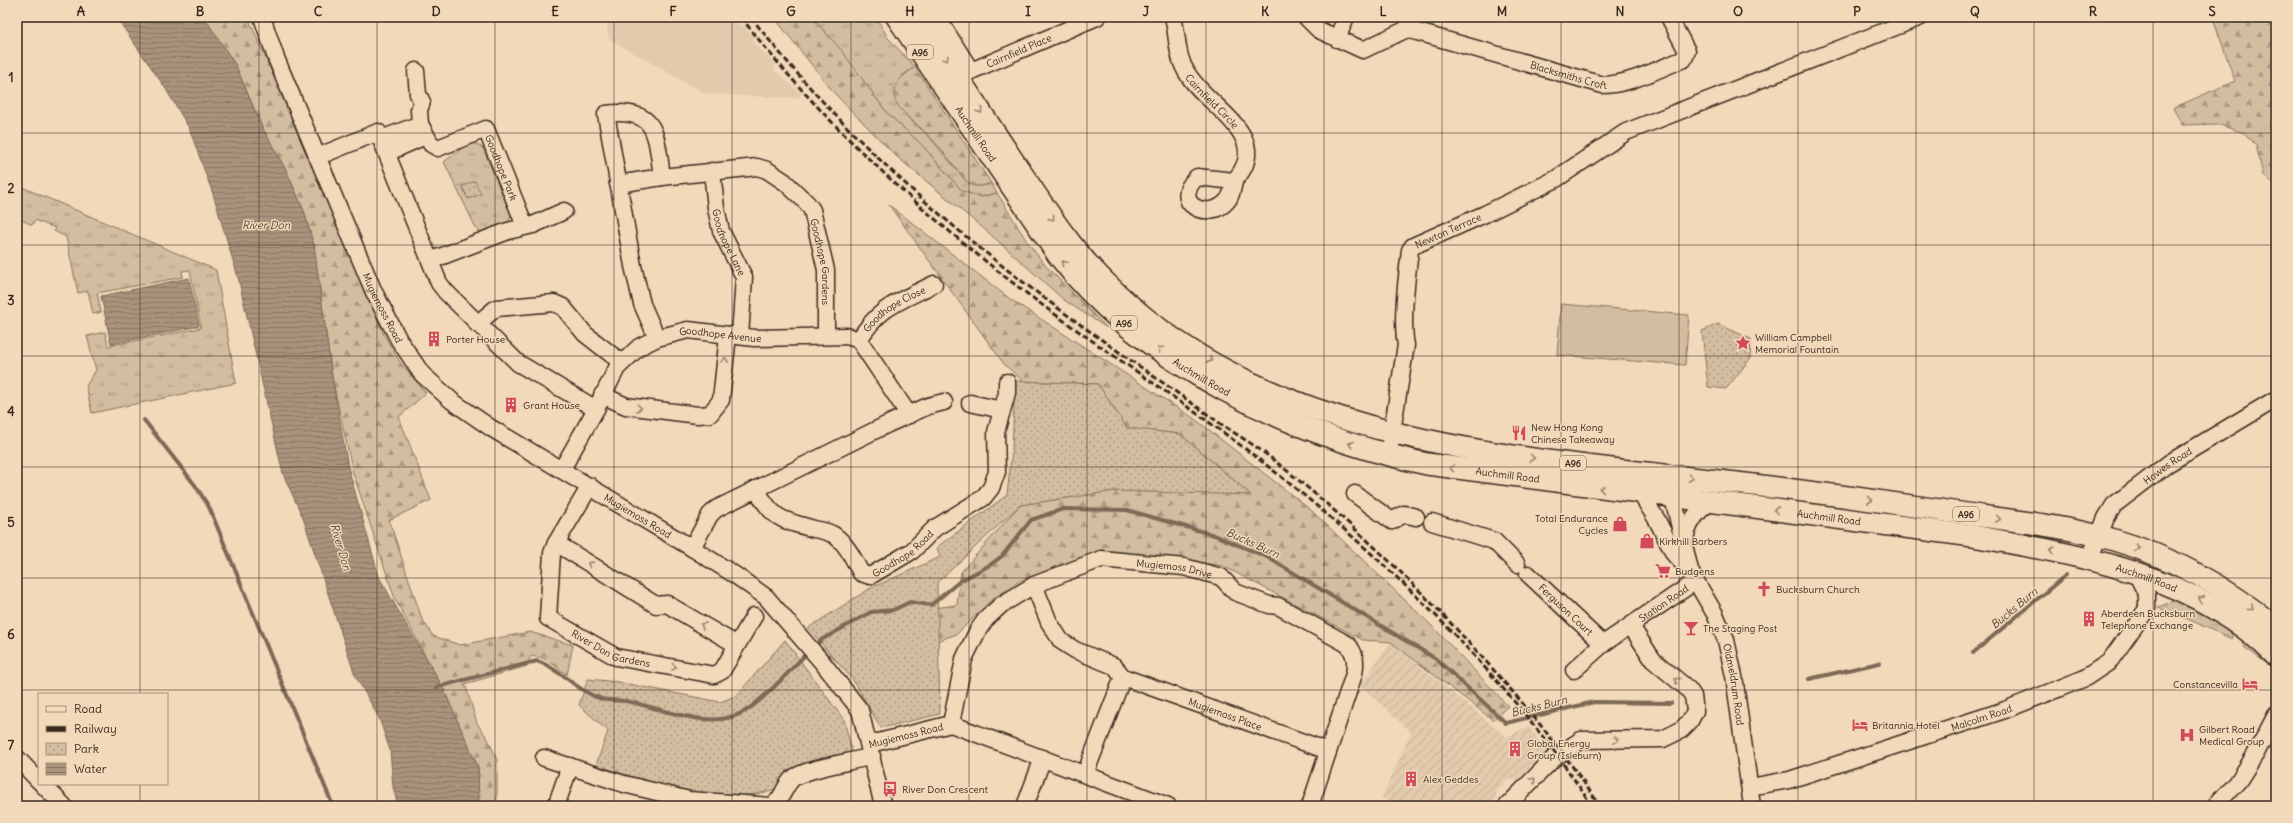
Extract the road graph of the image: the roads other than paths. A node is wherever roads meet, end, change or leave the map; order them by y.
1 (262, 17) edge
2 (897, 17) edge
3 (918, 17) edge
4 (937, 17) edge
5 (1097, 17) edge
6 (1173, 17) edge
7 (1306, 17) edge
8 (1346, 17) edge
9 (1669, 17) edge
10 (1921, 17) edge
11 (1409, 23) edge
12 (1336, 39) junction
13 (416, 72) dead end
14 (957, 79) junction
15 (423, 130) junction
16 (384, 146) junction
17 (317, 157) junction
18 (712, 171) junction
19 (662, 177) junction
20 (1234, 181) dead end
21 (618, 184) junction
22 (564, 211) dead end
23 (525, 226) junction
24 (432, 260) junction
25 (934, 284) dead end
26 (477, 324) junction
27 (734, 336) junction
28 (826, 336) junction
29 (657, 338) junction
30 (859, 340) junction
31 (621, 362) junction
32 (1007, 382) dead end
33 (2276, 399) edge
34 (599, 402) junction
35 (944, 402) dead end
36 (970, 404) dead end
37 (1002, 410) junction
38 (909, 415) junction
39 (1393, 431) junction
40 (1388, 456) junction
41 (562, 469) junction
42 (1652, 474) junction
43 (590, 486) junction
44 (756, 489) junction
45 (1355, 494) dead end
46 (1640, 494) junction
47 (1673, 498) junction
48 (1710, 502) junction
49 (1416, 517) dead end
50 (1432, 522) dead end
51 (2100, 536) junction
52 (556, 543) junction
53 (1684, 543) junction
54 (692, 548) junction
55 (2090, 560) junction
56 (2136, 573) junction
57 (1693, 576) junction
58 (1034, 585) junction
59 (754, 616) dead end
60 (1631, 626) junction
61 (2276, 628) edge
62 (1603, 644) junction
63 (737, 645) junction
64 (2276, 656) edge
65 (1574, 670) dead end
66 (1122, 677) junction
67 (2275, 717) edge
68 (951, 724) junction
69 (871, 750) junction
70 (1328, 751) junction
71 (17, 758) edge
72 (544, 758) dead end
73 (1043, 758) junction
74 (570, 766) junction
75 (1085, 774) junction
76 (38, 780) edge
77 (43, 785) edge
78 (1750, 787) junction
79 (1509, 804) edge
80 (64, 806) edge
81 (556, 806) edge
82 (883, 806) edge
83 (1025, 806) edge
84 (1168, 806) edge
85 (1310, 806) edge
86 (1752, 806) edge
87 (2215, 806) edge

1 - 17 street, Mugiemoss Road
2 - 14 main road, Auchmill Road / A96
3 -> 14 main road, Auchmill Road / A96
4 - 14 street, Auchmill Road
5 - 14 street, Cairnfield Place
6 - 20 street, Cairnfield Circle
7 - 12 street
8 - 12 street
9 - 11 street, Blacksmiths Croft
10 - 39 street, Newton Terrace
11 - 12 street
13 - 15 street
14 -> 39 main road, Auchmill Road / A96
40 -> 14 main road, Auchmill Road / A96
15 - 16 street
15 - 23 street, Goodhope Park
16 - 17 street
16 - 24 street
17 - 41 street, Mugiemoss Road
18 - 19 street, Goodhope Gardens
18 - 27 street, Goodhope Lane
18 - 28 street, Goodhope Gardens
19 - 21 street, Goodhope Gardens
19 - 21 street
21 - 29 street
22 - 23 street
23 - 24 street
24 - 26 street
25 - 30 street, Goodhope Close
26 - 31 street
26 - 34 street
27 - 28 street, Goodhope Avenue
27 - 29 street, Goodhope Avenue
34 -> 27 street, Goodhope Lane
28 - 30 street, Goodhope Avenue
29 - 31 street, Goodhope Avenue
30 - 38 street
31 - 34 street, Goodhope Avenue
32 - 37 street, Goodhope Road
33 - 51 street, Howes Road
34 - 41 street, Goodhope Avenue
35 - 38 street
36 - 37 street
37 - 44 street, Goodhope Road
38 - 44 street
39 - 40 street, Newton Terrace
39 -> 42 main road, Auchmill Road / A96
46 -> 40 main road, Auchmill Road / A96
41 - 43 street, Mugiemoss Road
42 - 47 street, Oldmeldrum Road
42 -> 51 main road, Auchmill Road / A96
43 - 52 street, River Don Gardens
43 - 54 street, Mugiemoss Road
44 - 54 street
45 - 49 street
46 - 47 main road, Auchmill Road / A96
46 - 57 street, Oldmeldrum Road
47 - 48 main road, Auchmill Road / A96
47 - 53 street, Oldmeldrum Road
48 - 53 street
55 -> 48 main road, Auchmill Road / A96
50 - 62 street, Ferguson Court
51 - 55 street, Howes Road
51 -> 61 main road, Auchmill Road / A96
63 -> 52 street
52 -> 63 street, River Don Gardens
53 - 57 street, Oldmeldrum Road
54 - 69 street, Mugiemoss Road
55 - 56 main road, Auchmill Road / A96
64 -> 56 main road, Auchmill Road / A96
56 - 78 street, Malcolm Road
57 - 60 street, Station Road
57 - 78 street, Oldmeldrum Road
58 - 66 street, Mugiemoss Place
58 - 68 street, Mugiemoss Drive
58 - 70 street, Mugiemoss Drive
59 - 63 street, River Don Gardens
60 - 62 street, Station Road
79 -> 60 street, Station Road
62 - 65 street, Station Road
66 - 70 street, Mugiemoss Place
66 - 75 street
67 - 87 street
68 - 69 street, Mugiemoss Road
68 - 73 street, Mugiemoss Road
69 - 74 street
69 - 82 street
70 - 85 street, Mugiemoss Drive
71 - 76 street
72 - 74 street
73 - 75 street, Mugiemoss Road
73 - 83 street
74 - 81 street
75 - 84 street, Mugiemoss Road
77 - 80 street
78 - 86 street, Oldmeldrum Road

